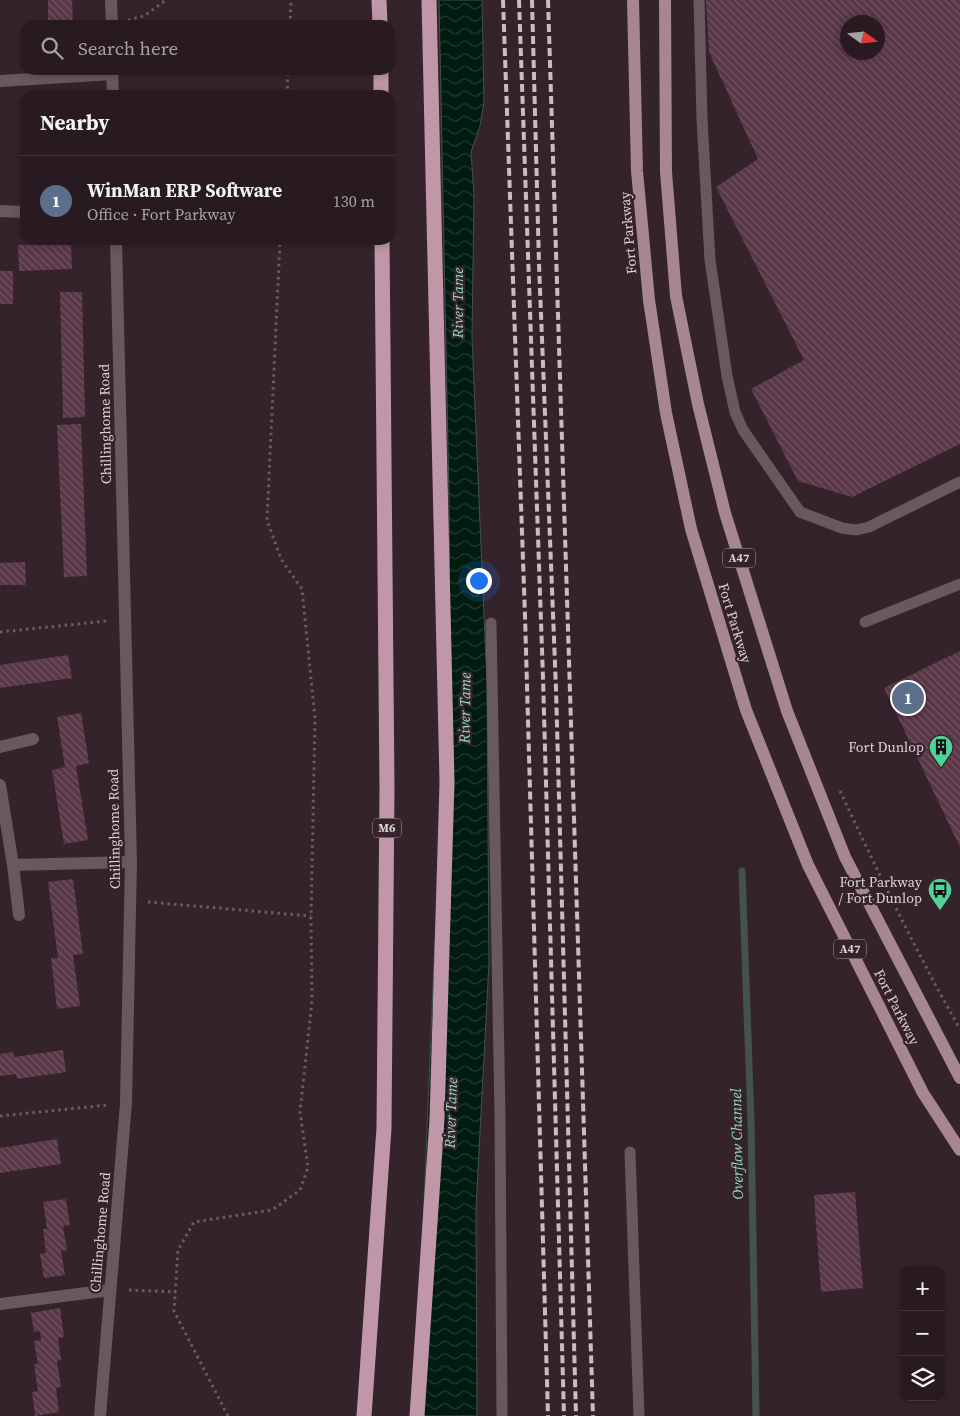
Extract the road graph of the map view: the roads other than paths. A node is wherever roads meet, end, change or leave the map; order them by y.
1 (111, 0) edge
2 (379, 0) edge
3 (429, 0) edge
4 (634, 0) edge
5 (665, 0) edge
6 (699, 0) edge
7 (112, 20) edge
8 (380, 20) edge
9 (75, 75) edge
10 (112, 75) edge
11 (381, 75) edge
12 (0, 81) edge
13 (113, 90) edge
14 (381, 90) edge
15 (0, 211) edge
16 (20, 212) edge
17 (116, 245) edge
18 (382, 245) edge
19 (960, 482) edge
20 (960, 584) edge
21 (865, 622) dead end
22 (491, 623) dead end
23 (32, 739) dead end
24 (0, 747) edge
25 (0, 785) edge
26 (131, 862) junction
27 (13, 865) junction
28 (19, 915) dead end
29 (960, 1078) edge
30 (960, 1150) edge
31 (630, 1152) dead end
32 (110, 1290) junction
33 (0, 1304) edge
34 (100, 1416) edge
35 (364, 1416) edge
36 (417, 1416) edge
37 (502, 1416) edge
38 (639, 1416) edge

1 - 7 street
2 - 8 highway
3 - 36 highway
4 - 30 main road, Fort Parkway / A47
5 - 29 main road, Fort Parkway / A47
6 - 19 lane
9 - 12 street
10 - 13 street
11 - 14 highway
15 - 16 street
17 - 26 street, Chillinghome Road
18 - 35 highway, M6
20 - 21 lane
22 - 37 lane
23 - 24 street
25 - 27 street
26 - 27 street
26 - 32 street, Chillinghome Road
27 - 28 street
31 - 38 lane
32 - 33 street
32 - 34 street, Chillinghome Road

